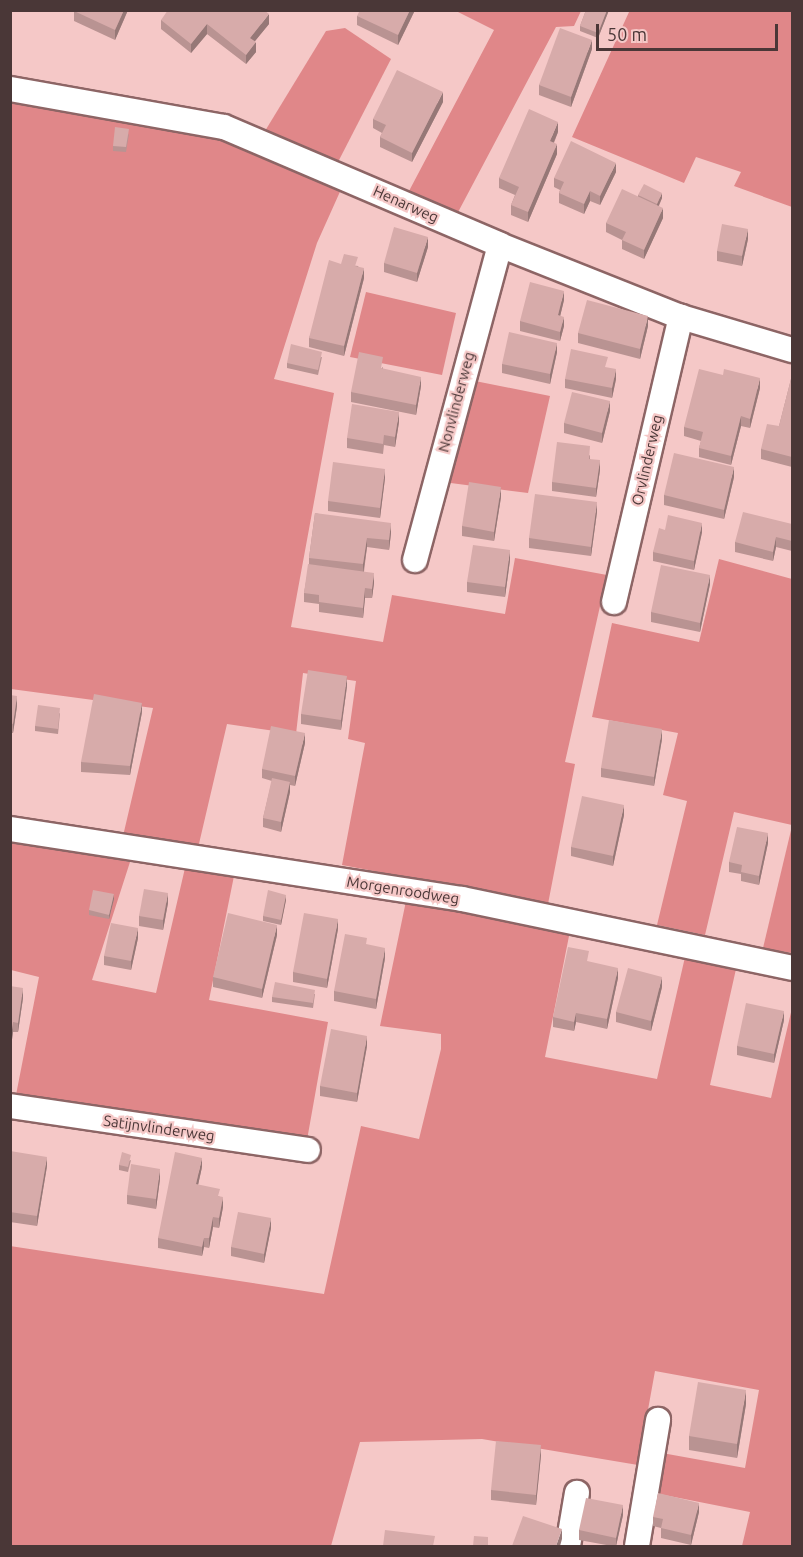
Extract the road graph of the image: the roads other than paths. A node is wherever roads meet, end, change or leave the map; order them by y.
1 (10, 89) edge
2 (500, 245) junction
3 (681, 317) junction
4 (792, 350) edge
5 (415, 561) dead end
6 (614, 602) dead end
7 (10, 829) edge
8 (792, 968) edge
9 (10, 1106) edge
10 (308, 1150) dead end
11 (658, 1420) dead end
12 (577, 1493) dead end
13 (568, 1546) edge
14 (637, 1546) edge

1 - 2 street, Henarweg
2 - 3 street, Henarweg
2 - 5 street, Nonvlinderweg
3 - 4 street, Henarweg
3 - 6 street, Orvlinderweg
7 - 8 street, Morgenroodweg
9 - 10 street, Satijnvlinderweg
11 - 14 street
12 - 13 street

